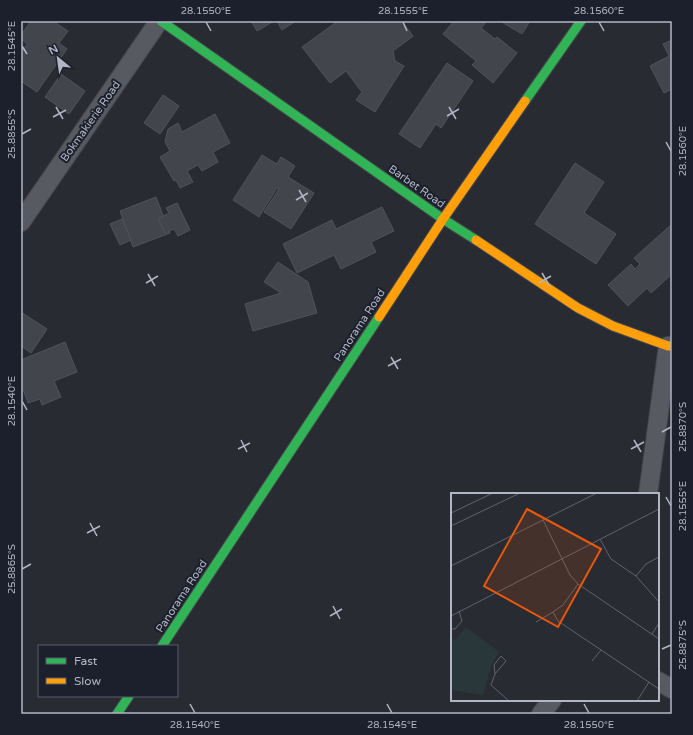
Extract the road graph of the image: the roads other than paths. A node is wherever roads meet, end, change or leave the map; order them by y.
1 (160, 21) edge
2 (581, 21) edge
3 (443, 219) junction
4 (21, 222) edge
5 (670, 346) edge
6 (648, 493) edge
7 (163, 645) edge
8 (659, 681) edge
9 (672, 689) edge
10 (128, 697) edge
11 (551, 701) edge
12 (117, 714) edge
13 (541, 714) edge

1 - 3 street, Barbet Road
1 - 4 street, Bokmakierie Road
2 - 3 street, Panorama Road
3 - 5 street, Barbet Road
3 - 7 street, Panorama Road
5 - 6 street
8 - 9 street
10 - 12 street
11 - 13 street

